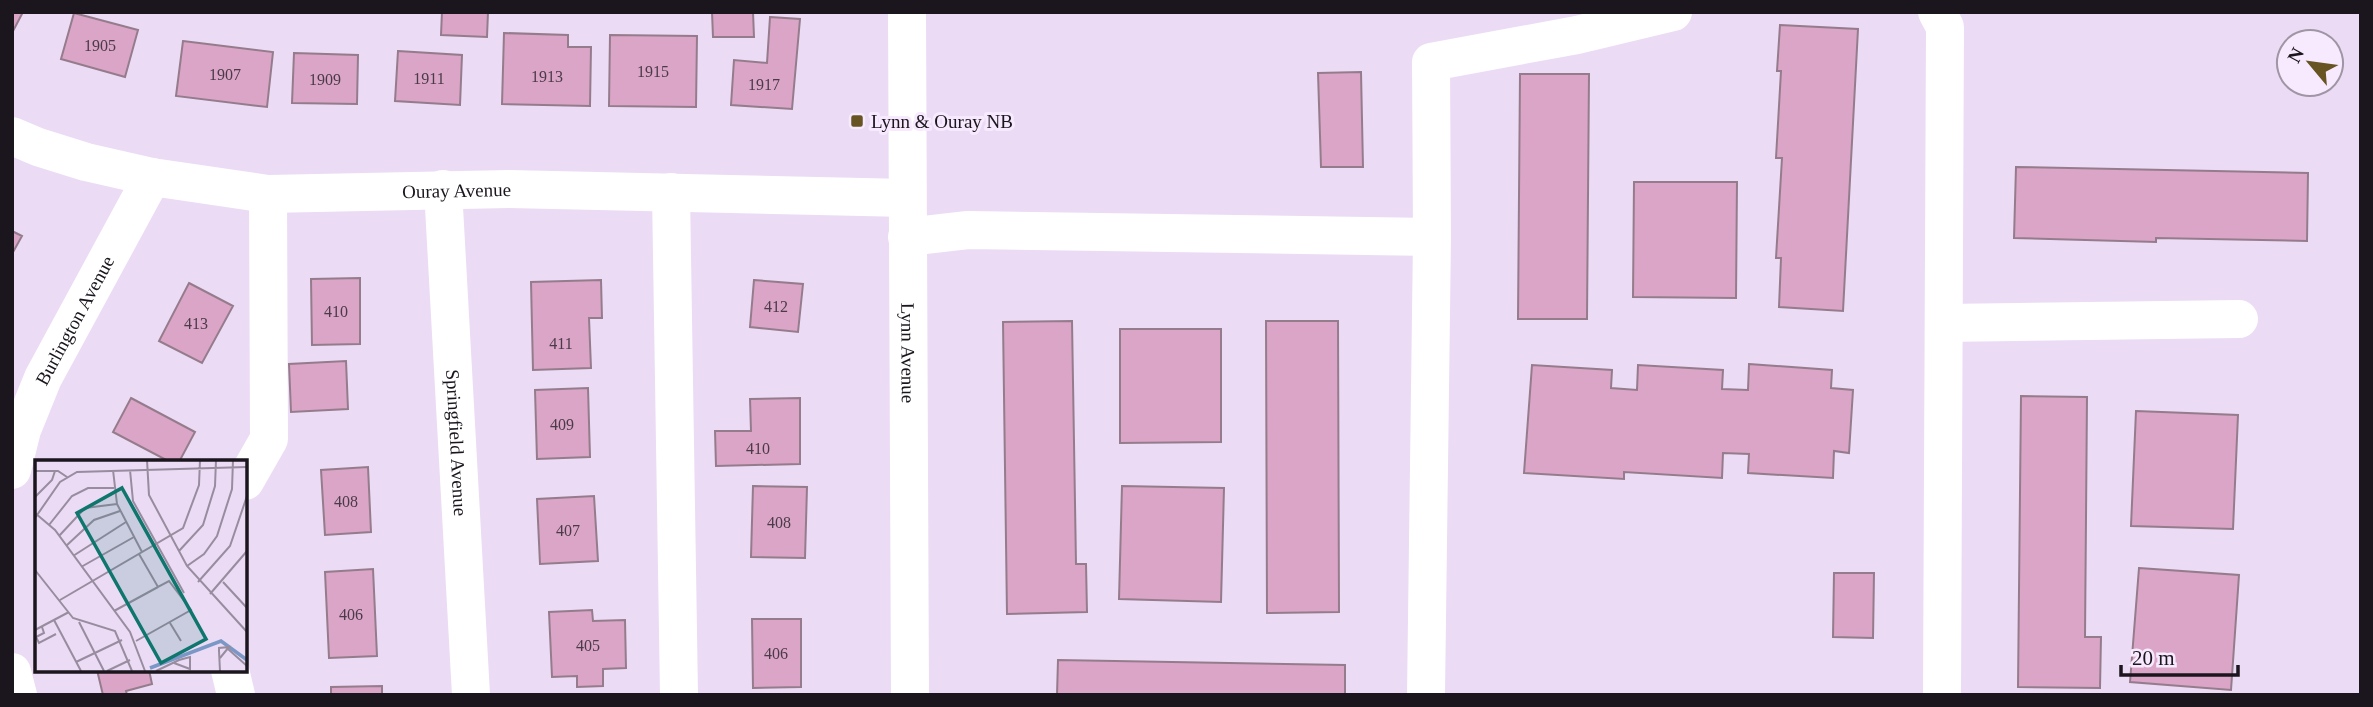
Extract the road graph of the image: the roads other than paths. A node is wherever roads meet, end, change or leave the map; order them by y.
1 (907, 12) edge
2 (1673, 12) edge
3 (1937, 12) edge
4 (12, 136) edge
5 (152, 177) junction
6 (443, 189) junction
7 (671, 192) junction
8 (268, 194) junction
9 (907, 198) junction
10 (907, 237) junction
11 (1432, 237) junction
12 (2239, 319) dead end
13 (1944, 323) junction
14 (12, 470) edge
15 (247, 478) edge
16 (12, 672) edge
17 (230, 672) edge
18 (18, 695) edge
19 (236, 695) edge
20 (471, 695) edge
21 (679, 695) edge
22 (910, 695) edge
23 (1426, 695) edge
24 (1941, 695) edge

1 - 9 street, Lynn Avenue
2 - 11 street
3 - 13 street
4 - 5 street, Ouray Avenue
5 - 8 street, Ouray Avenue
5 - 14 street, Burlington Avenue
6 - 7 street, Ouray Avenue
6 - 8 street, Ouray Avenue
6 - 20 street, Springfield Avenue
7 - 9 street, Ouray Avenue
7 - 21 street
8 - 15 street
9 - 10 street, Lynn Avenue
10 - 11 street
10 - 22 street, Lynn Avenue
11 - 23 street
12 - 13 street
13 - 24 street
16 - 18 street
17 - 19 street

